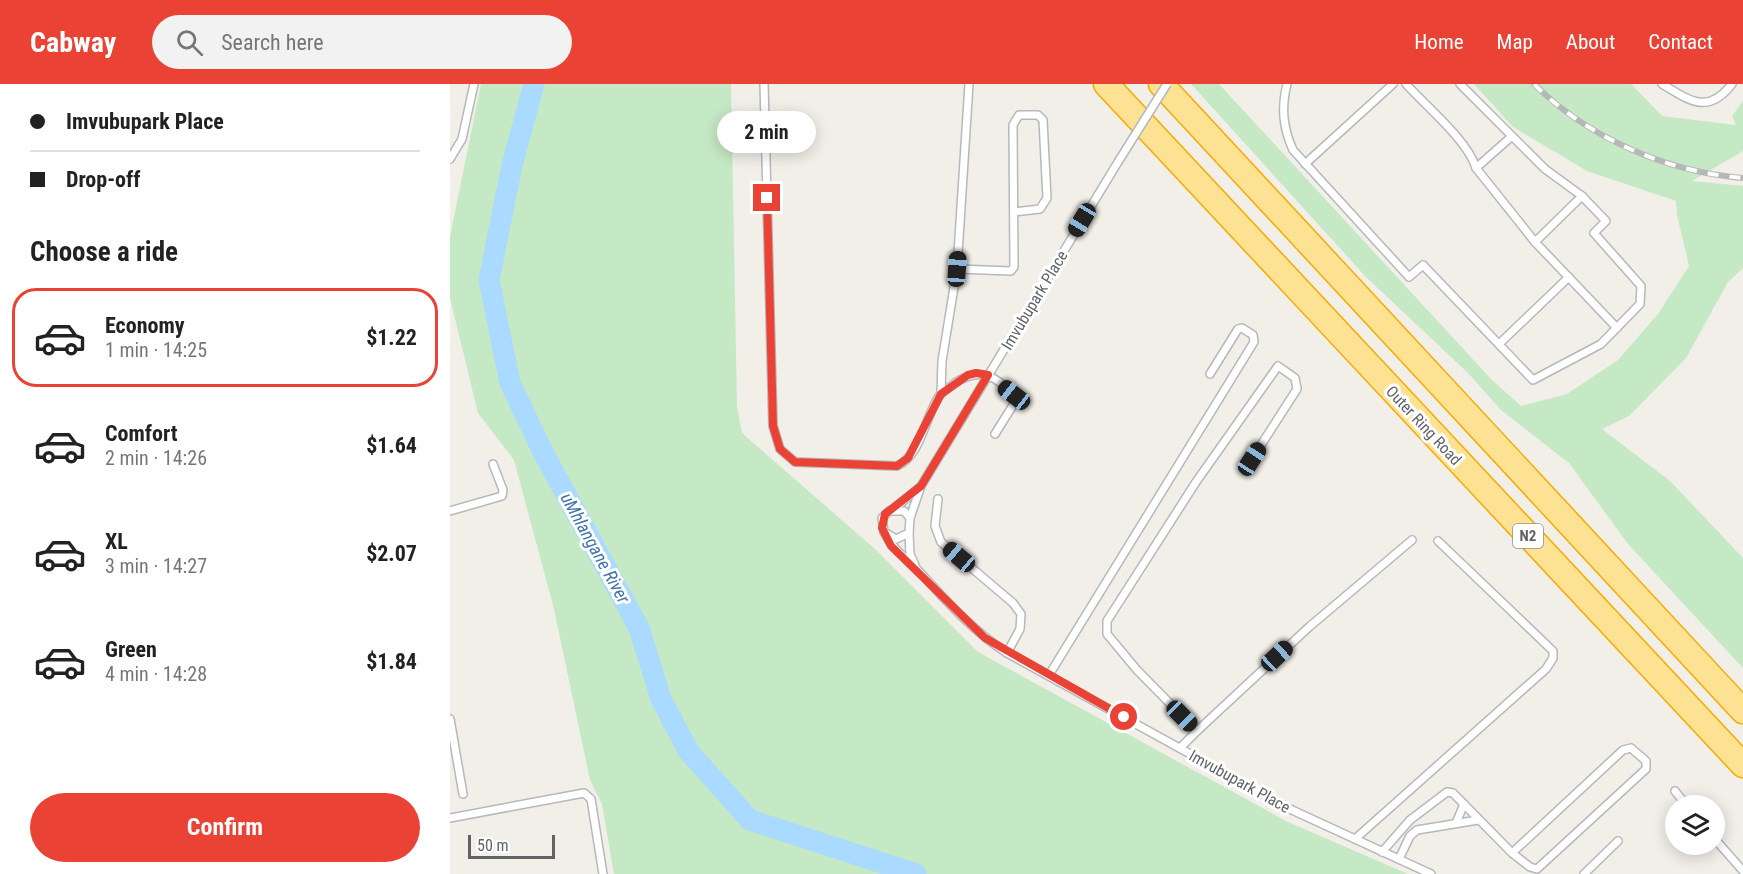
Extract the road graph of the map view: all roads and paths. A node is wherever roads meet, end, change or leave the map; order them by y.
1 (474, 84) edge
2 (764, 84) edge
3 (969, 84) edge
4 (1161, 84) edge
5 (1167, 84) edge
6 (1287, 84) edge
7 (1393, 84) edge
8 (1406, 84) edge
9 (1460, 84) edge
10 (1662, 84) edge
11 (1732, 84) edge
12 (1109, 87) edge
13 (1511, 137) junction
14 (450, 159) edge
15 (1305, 164) junction
16 (1476, 168) junction
17 (1582, 196) junction
18 (1014, 212) junction
19 (1534, 242) junction
20 (957, 269) junction
21 (1569, 277) junction
22 (1617, 328) junction
23 (1499, 344) junction
24 (1210, 374) dead end
25 (988, 375) junction
26 (941, 394) junction
27 (995, 434) dead end
28 (1252, 459) dead end
29 (493, 464) dead end
30 (921, 486) junction
31 (938, 499) dead end
32 (894, 509) junction
33 (450, 511) edge
34 (910, 518) junction
35 (884, 532) junction
36 (909, 532) junction
37 (1412, 540) dead end
38 (1438, 541) dead end
39 (915, 568) junction
40 (1007, 652) junction
41 (1049, 675) junction
42 (1743, 711) edge
43 (450, 718) edge
44 (1197, 731) junction
45 (1180, 748) junction
46 (1743, 765) edge
47 (1675, 790) dead end
48 (463, 794) dead end
49 (1679, 795) edge
50 (1464, 804) junction
51 (450, 818) edge
52 (1478, 820) junction
53 (1456, 823) junction
54 (1355, 839) junction
55 (1618, 841) dead end
56 (1725, 851) edge
57 (1383, 852) junction
58 (1512, 853) junction
59 (1399, 859) junction
60 (1743, 871) edge
61 (603, 874) edge
62 (1431, 874) edge
63 (1584, 874) edge

1 - 14 lane
2 - 26 lane
3 - 20 lane
4 - 42 highway, N2
5 - 25 lane, Imvubupark Place, bridge
6 - 15 lane
7 - 15 lane
8 - 16 lane
9 - 13 lane
10 - 11 lane
12 - 46 highway, Outer Ring Road / N2
13 - 16 lane
13 - 17 lane
15 - 23 lane
16 - 19 lane
17 - 19 lane
17 - 22 lane
18 - 18 lane
18 - 20 lane
19 - 21 lane
20 - 26 lane
21 - 22 lane
21 - 23 lane
22 - 23 lane
24 - 41 lane
25 - 26 lane
25 - 27 lane
25 - 30 lane, Imvubupark Place
28 - 44 lane
29 - 33 lane
30 - 32 lane, Imvubupark Place
30 - 34 lane, Imvubupark Place
31 - 40 lane
32 - 34 lane
32 - 35 lane, Imvubupark Place
34 - 36 lane, Imvubupark Place
35 - 36 lane
35 - 39 lane, Imvubupark Place
36 - 39 lane, Imvubupark Place
37 - 44 lane
38 - 54 lane
39 - 40 lane, Imvubupark Place
40 - 41 lane, Imvubupark Place
41 - 45 lane, Imvubupark Place
43 - 48 lane
44 - 45 lane
45 - 54 lane, Imvubupark Place
47 - 49 lane
50 - 52 lane
50 - 53 lane
50 - 57 lane
51 - 61 lane
52 - 53 lane
52 - 58 lane
53 - 59 lane
54 - 57 lane, Imvubupark Place
55 - 63 lane
56 - 60 lane
57 - 59 lane, Imvubupark Place
58 - 58 lane
59 - 62 lane, Imvubupark Place

